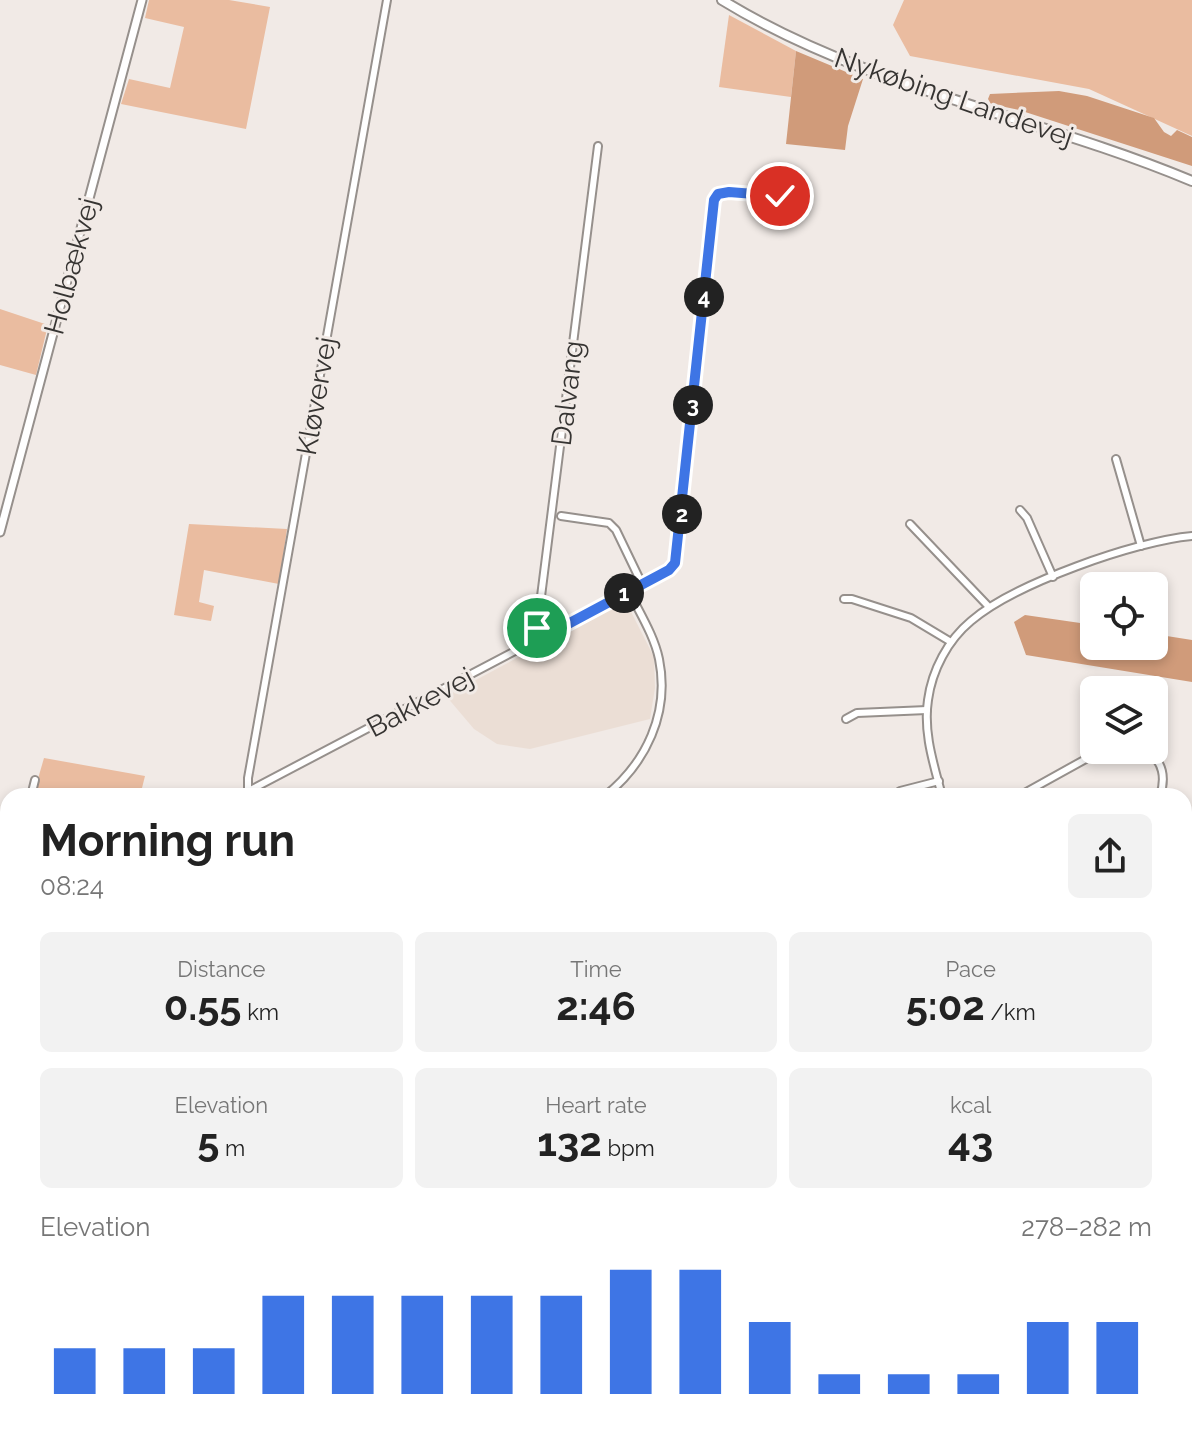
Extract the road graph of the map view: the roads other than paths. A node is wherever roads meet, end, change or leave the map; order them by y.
1 (142, 0) edge
2 (387, 0) edge
3 (722, 0) edge
4 (598, 146) dead end
5 (1192, 181) edge
6 (780, 196) dead end
7 (1116, 459) dead end
8 (4, 500) edge
9 (1020, 510) dead end
10 (561, 516) dead end
11 (910, 524) dead end
12 (0, 532) edge
13 (1192, 536) edge
14 (1141, 546) junction
15 (1053, 577) junction
16 (642, 584) junction
17 (629, 591) junction
18 (844, 599) dead end
19 (989, 607) junction
20 (538, 640) junction
21 (951, 642) junction
22 (927, 710) junction
23 (846, 719) dead end
24 (1080, 762) edge
25 (1160, 764) edge
26 (35, 780) dead end
27 (939, 781) junction
28 (33, 788) edge
29 (248, 788) edge
30 (256, 788) edge
31 (615, 788) edge
32 (912, 788) edge
33 (940, 788) edge
34 (1033, 788) edge
35 (1161, 788) edge

1 - 8 street, Holbækvej
2 - 29 street, Kløvervej
3 - 5 main road, Nykøbing Landevej
4 - 20 street, Dalvang
6 - 16 street, Bakkevej
7 - 14 street
8 - 12 street, Holbækvej
9 - 15 street
10 - 16 street
11 - 19 street
13 - 14 street
14 - 15 street
15 - 19 street
16 - 17 street, Bakkevej
17 - 20 street, Bakkevej
17 - 31 street
18 - 21 street
19 - 21 street
20 - 30 street, Bakkevej
21 - 22 street
22 - 23 street
22 - 27 street
24 - 34 street
25 - 35 street
26 - 28 street
27 - 32 street
27 - 33 street

